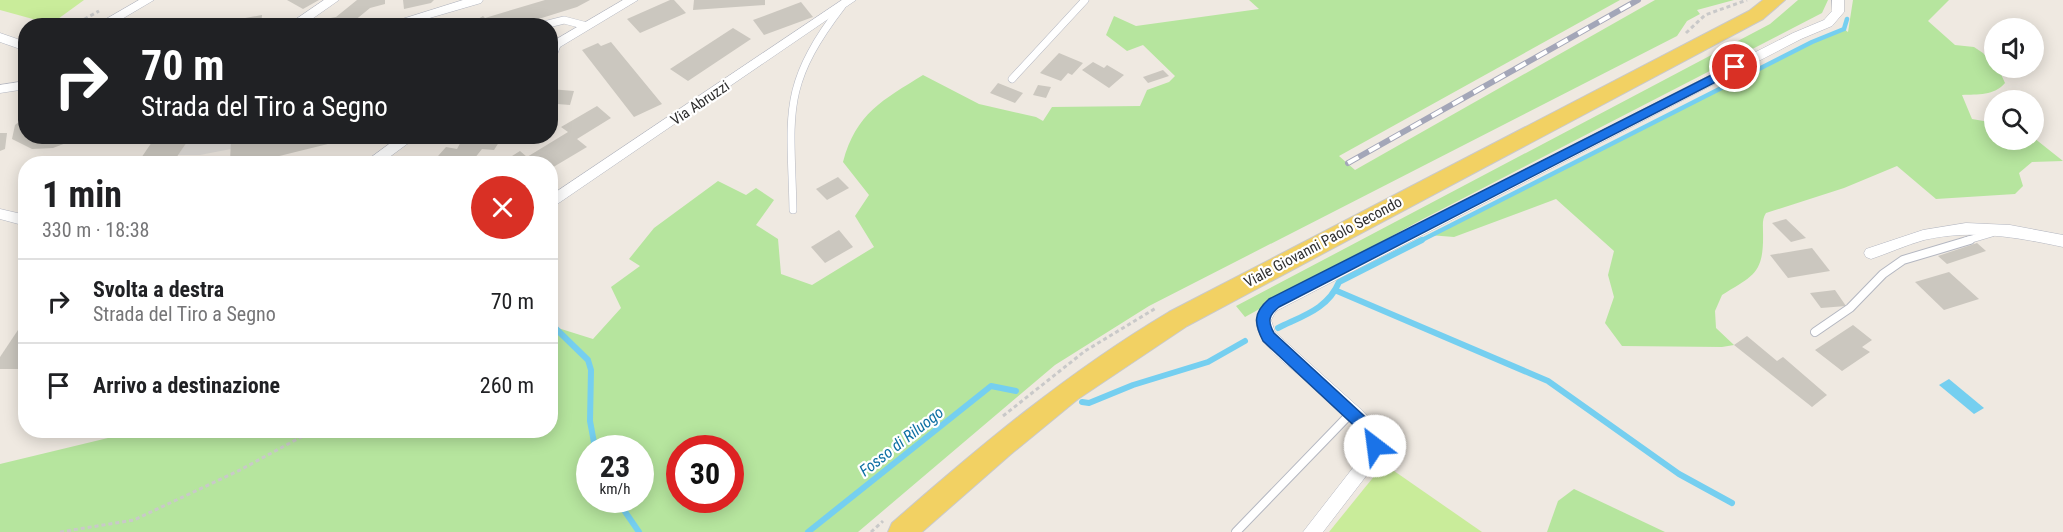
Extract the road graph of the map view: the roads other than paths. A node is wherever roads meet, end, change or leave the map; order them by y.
1 (148, 0) edge
2 (333, 0) edge
3 (477, 0) edge
4 (624, 0) edge
5 (632, 0) edge
6 (1085, 0) edge
7 (1775, 0) edge
8 (1838, 0) edge
9 (846, 3) edge
10 (613, 9) junction
11 (115, 18) edge
12 (305, 18) edge
13 (414, 18) edge
14 (558, 21) edge
15 (587, 26) junction
16 (0, 37) edge
17 (18, 44) edge
18 (558, 44) edge
19 (1012, 79) dead end
20 (18, 82) edge
21 (18, 86) edge
22 (2, 89) edge
23 (399, 144) edge
24 (381, 156) edge
25 (558, 199) edge
26 (793, 210) dead end
27 (3, 216) edge
28 (18, 219) edge
29 (2005, 230) junction
30 (2063, 241) edge
31 (1871, 252) dead end
32 (1815, 332) dead end
33 (1352, 412) junction
34 (902, 532) edge
35 (1236, 532) edge
36 (1312, 532) edge

1 - 11 street
2 - 12 street
3 - 13 street
4 - 10 street
5 - 10 street
6 - 19 lane
7 - 34 main road, Viale Giovanni Paolo Secondo
8 - 33 street
9 - 25 street, Via Abruzzi
9 - 26 lane
10 - 15 street
14 - 15 lane
15 - 18 street
16 - 17 street
20 - 22 street
21 - 22 street
23 - 24 street
27 - 28 street
29 - 30 street
29 - 31 street
29 - 32 lane
33 - 35 lane
33 - 36 street

